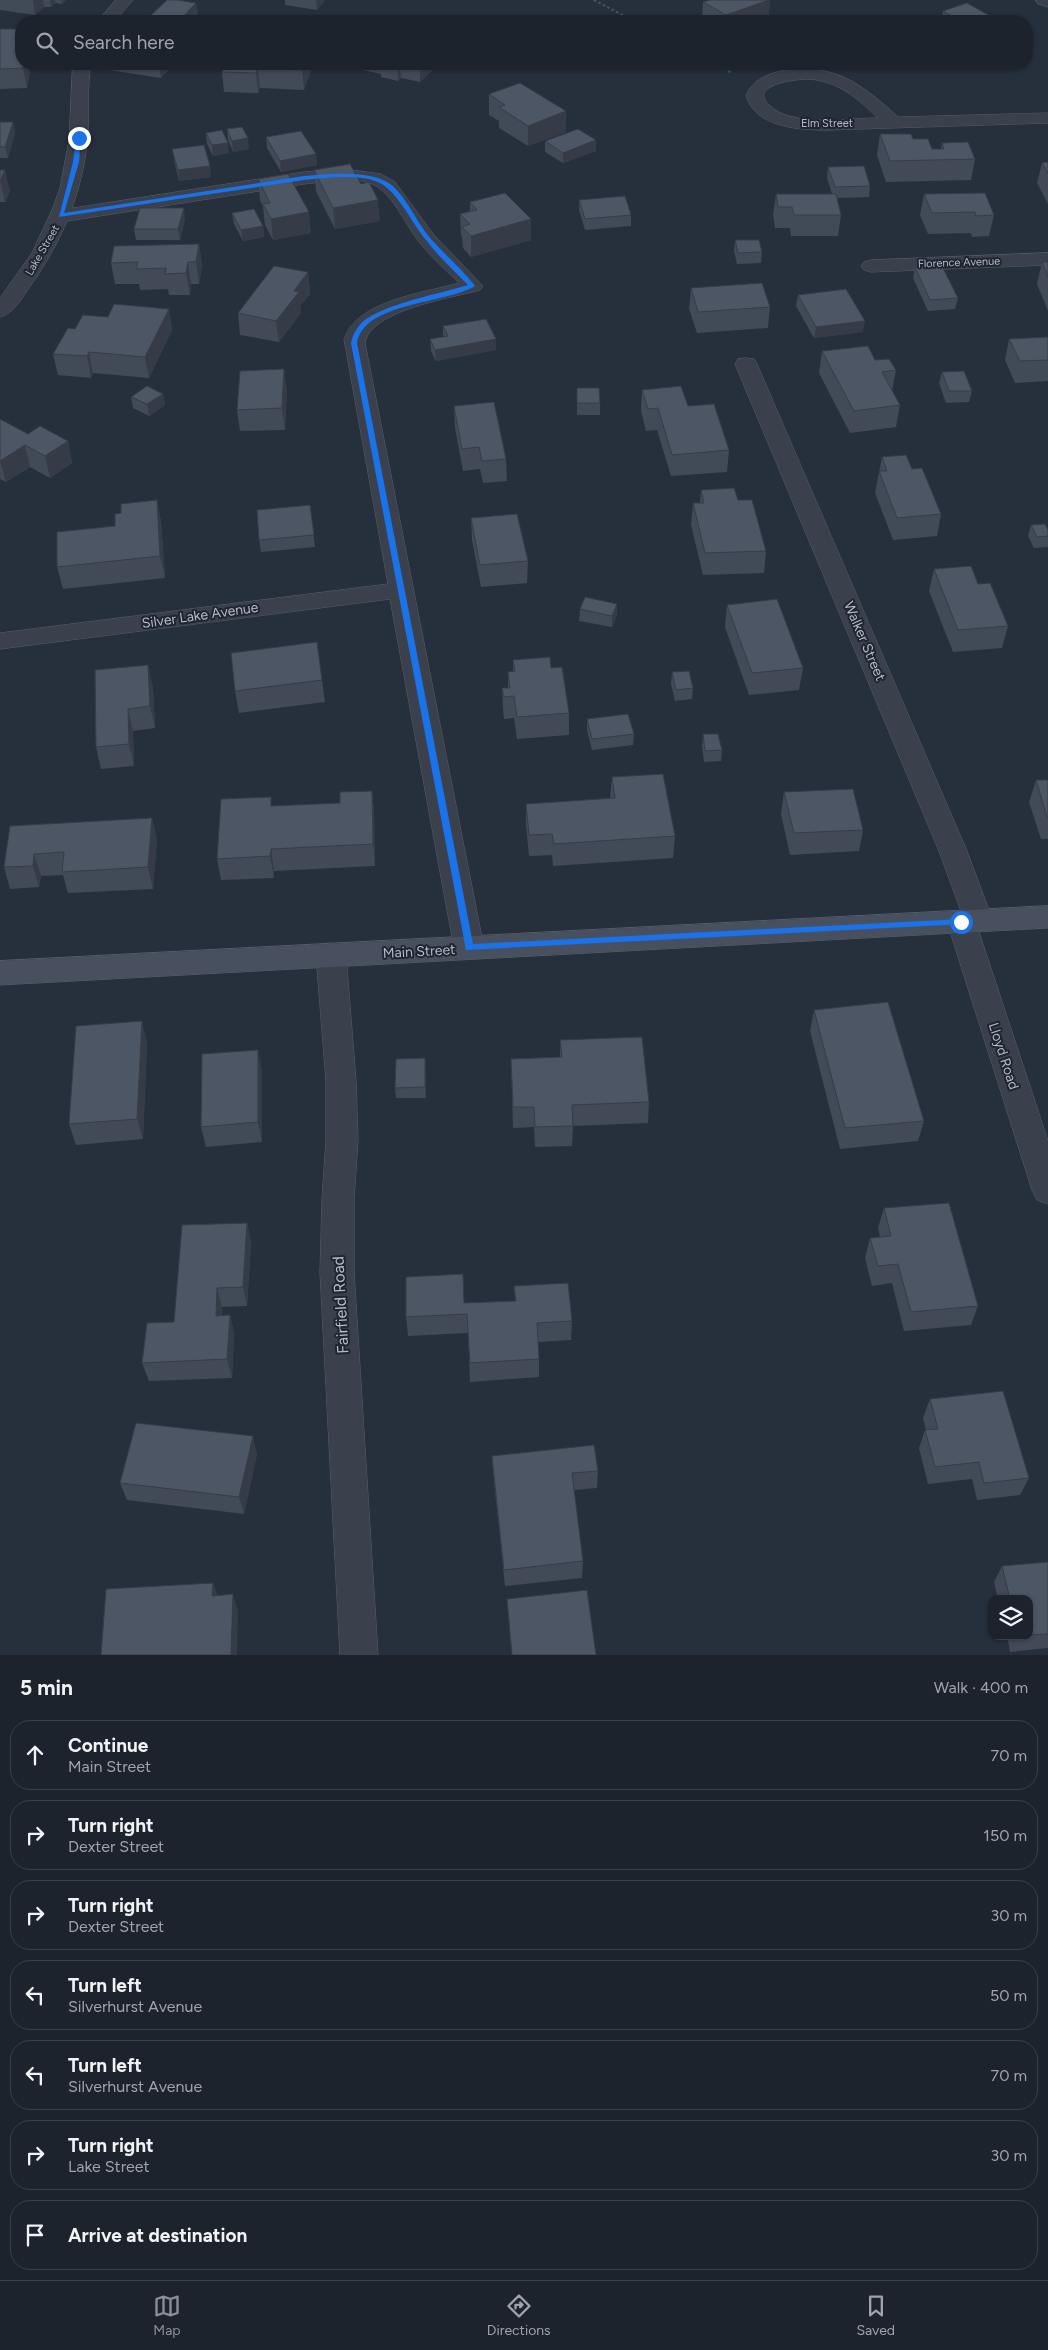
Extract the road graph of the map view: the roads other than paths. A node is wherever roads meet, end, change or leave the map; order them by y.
1 (125, 0) edge
2 (1044, 0) edge
3 (1048, 2) edge
4 (111, 15) edge
5 (82, 70) edge
6 (1048, 118) edge
7 (893, 122) junction
8 (61, 216) junction
9 (1048, 259) edge
10 (871, 266) dead end
11 (0, 311) edge
12 (746, 364) dead end
13 (401, 590) junction
14 (0, 641) edge
15 (1048, 917) edge
16 (970, 922) junction
17 (469, 948) junction
18 (331, 955) junction
19 (0, 973) edge
20 (1048, 1190) edge
21 (359, 1655) edge

1 - 4 street
2 - 3 street
5 - 8 street, Lake Street
6 - 7 street, Elm Street
7 - 7 street, Elm Street
8 - 11 street, Lake Street
8 - 13 street
9 - 10 street, Florence Avenue
12 - 16 street, Walker Street
13 - 14 street, Silver Lake Avenue
13 - 17 street
15 - 16 main road, Main Street
16 - 17 main road, Main Street
16 - 20 street, Lloyd Road
17 - 18 main road, Main Street
18 - 19 main road, Main Street
18 - 21 street, Fairfield Road

